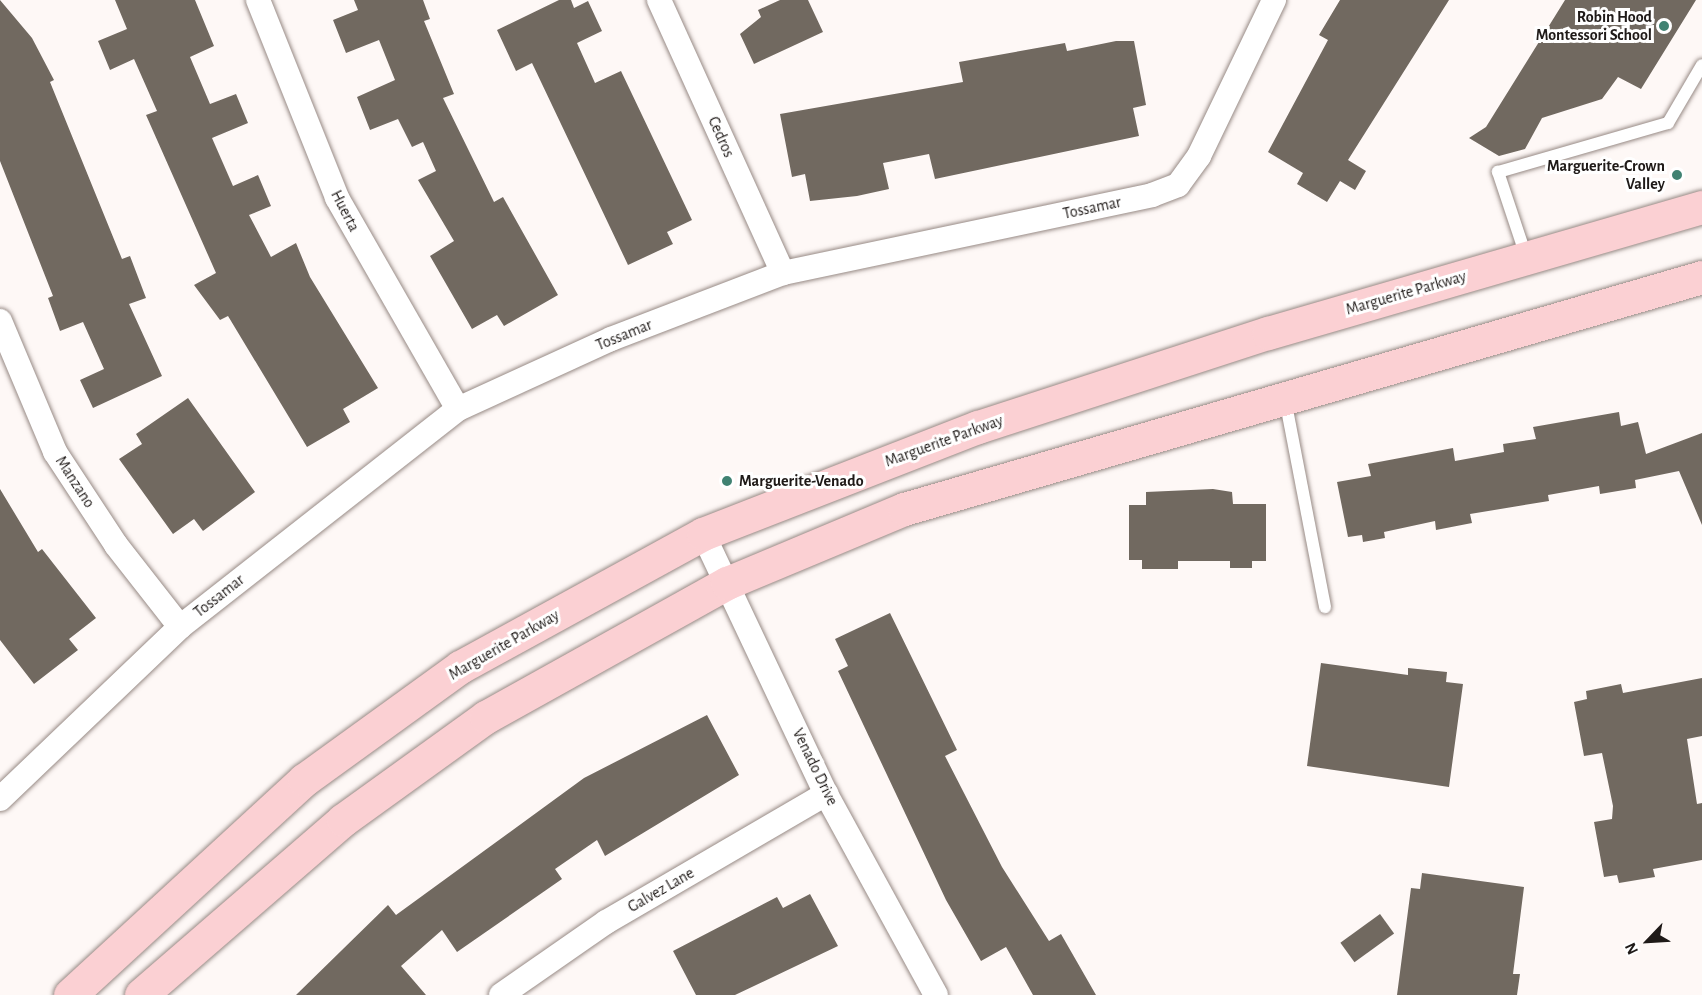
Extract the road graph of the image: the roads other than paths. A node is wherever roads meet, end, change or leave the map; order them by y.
1 (258, 0) edge
2 (659, 0) edge
3 (1274, 0) edge
4 (1702, 65) edge
5 (1702, 207) edge
6 (1526, 258) junction
7 (783, 273) junction
8 (1702, 277) edge
9 (0, 321) edge
10 (1284, 395) junction
11 (458, 409) junction
12 (703, 534) junction
13 (727, 583) junction
14 (1325, 607) dead end
15 (180, 627) junction
16 (826, 794) junction
17 (0, 799) edge
18 (69, 995) edge
19 (141, 995) edge
20 (501, 995) edge
21 (936, 995) edge

1 - 11 street, Huerta
2 - 7 street, Cedros
3 - 7 street, Tossamar
4 - 6 lane
5 - 6 main road, Marguerite Parkway
6 - 12 main road, Marguerite Parkway
7 - 11 street, Tossamar
8 - 10 main road
9 - 15 street, Manzano
10 - 13 main road
10 - 14 lane
11 - 15 street, Tossamar
12 - 13 street, Venado Drive
12 - 18 main road, Marguerite Parkway
13 - 16 street, Venado Drive
13 - 19 main road
15 - 17 street, Tossamar
16 - 20 street, Galvez Lane
16 - 21 street, Venado Drive

